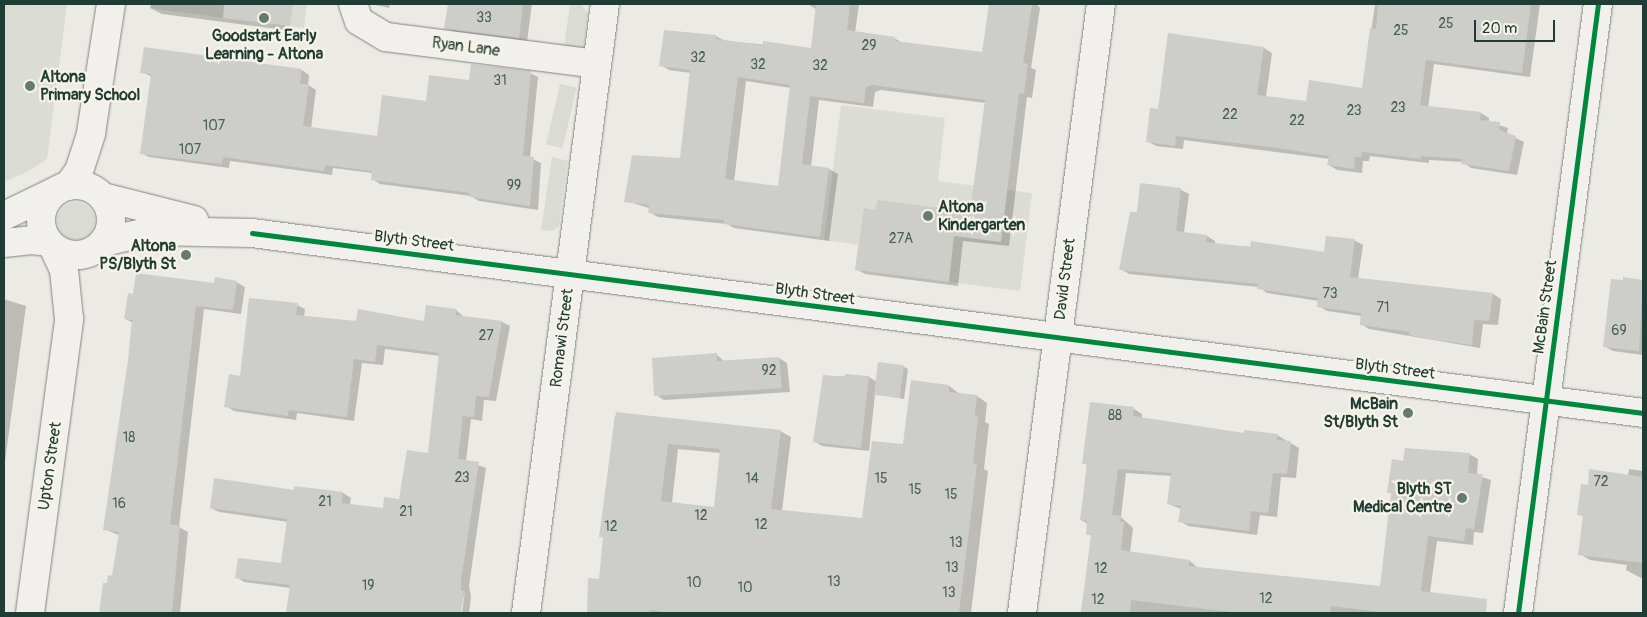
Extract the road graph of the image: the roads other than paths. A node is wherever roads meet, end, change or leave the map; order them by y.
1 (111, 4) edge
2 (353, 4) edge
3 (604, 4) edge
4 (1101, 4) edge
5 (1598, 4) edge
6 (596, 64) junction
7 (91, 133) junction
8 (63, 188) junction
9 (100, 194) junction
10 (4, 216) edge
11 (252, 233) junction
12 (4, 243) edge
13 (51, 244) junction
14 (100, 245) junction
15 (570, 274) junction
16 (70, 319) junction
17 (1058, 340) junction
18 (1545, 401) junction
19 (1643, 413) edge
20 (30, 613) edge
21 (526, 613) edge
22 (1022, 613) edge
23 (1518, 613) edge

1 - 7 street
2 - 6 street, Ryan Lane
3 - 6 street, Romawi Street
4 - 17 street, David Street
5 - 18 street, McBain Street
6 - 15 street, Romawi Street
7 - 8 street
7 - 9 street
8 - 9 street
8 - 10 street
8 - 13 street
9 - 11 street, Blyth Street
9 - 14 street
11 - 14 street, Blyth Street
11 - 15 street, Blyth Street
12 - 13 street
13 - 14 street
13 - 16 street, Upton Street
14 - 16 street, Upton Street
15 - 17 street, Blyth Street
15 - 21 street, Romawi Street
16 - 20 street, Upton Street
17 - 18 street, Blyth Street
17 - 22 street, David Street
18 - 19 street, Blyth Street
18 - 23 street, McBain Street

